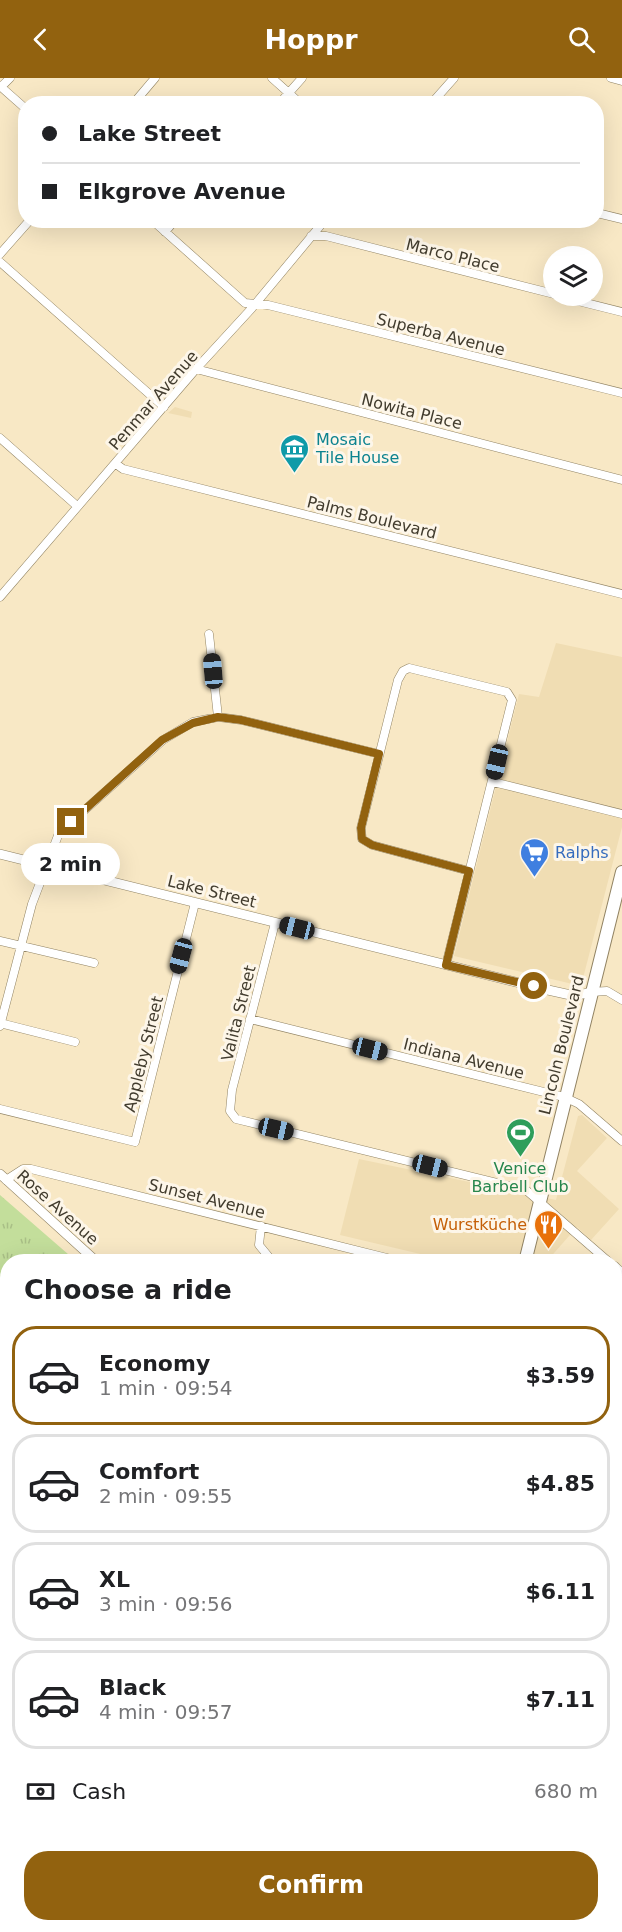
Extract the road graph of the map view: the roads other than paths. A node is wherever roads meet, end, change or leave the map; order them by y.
1 (10, 78) edge
2 (155, 78) edge
3 (272, 78) edge
4 (302, 78) edge
5 (454, 78) edge
6 (611, 78) edge
7 (622, 81) edge
8 (1, 87) edge
9 (140, 96) edge
10 (283, 96) edge
11 (286, 96) edge
12 (438, 96) edge
13 (18, 102) edge
14 (604, 215) edge
15 (622, 219) edge
16 (23, 228) edge
17 (161, 228) edge
18 (168, 228) edge
19 (318, 228) edge
20 (165, 232) junction
21 (311, 236) junction
22 (0, 254) edge
23 (0, 262) edge
24 (543, 291) edge
25 (254, 304) junction
26 (598, 306) edge
27 (622, 312) edge
28 (195, 369) junction
29 (622, 393) edge
30 (164, 407) junction
31 (0, 438) edge
32 (116, 464) junction
33 (622, 480) edge
34 (77, 506) junction
35 (622, 594) edge
36 (0, 597) edge
37 (209, 634) dead end
38 (218, 717) junction
39 (379, 754) junction
40 (492, 782) junction
41 (622, 814) edge
42 (0, 854) edge
43 (48, 866) junction
44 (469, 871) junction
45 (622, 872) edge
46 (195, 903) junction
47 (275, 923) junction
48 (0, 941) edge
49 (21, 946) junction
50 (94, 963) dead end
51 (446, 965) junction
52 (591, 992) junction
53 (622, 1000) edge
54 (250, 1019) junction
55 (0, 1024) edge
56 (75, 1042) dead end
57 (564, 1097) junction
58 (0, 1109) edge
59 (622, 1141) edge
60 (3, 1177) edge
61 (539, 1199) junction
62 (261, 1226) junction
63 (88, 1254) edge
64 (263, 1254) edge
65 (371, 1254) edge
66 (527, 1254) edge
67 (600, 1254) edge

1 - 8 street
2 - 9 street
3 - 10 street
4 - 11 street
5 - 12 street
6 - 7 street
8 - 13 street
14 - 15 street
16 - 22 street
17 - 20 street
18 - 20 street
19 - 21 street, Penmar Avenue
20 - 25 street
21 - 24 street, Marco Place
21 - 25 street, Penmar Avenue
23 - 30 street
25 - 28 street, Penmar Avenue
25 - 29 street, Superba Avenue
26 - 27 street
28 - 30 street, Penmar Avenue
28 - 33 street, Nowita Place
30 - 32 street, Penmar Avenue
31 - 34 street
32 - 34 street, Penmar Avenue
32 - 35 street, Palms Boulevard
34 - 36 street, Penmar Avenue
37 - 38 street
38 - 39 street
38 - 43 street
39 - 40 street
39 - 44 street
40 - 41 street
40 - 44 street
42 - 43 street, Lake Street
43 - 46 street, Lake Street
43 - 49 street
44 - 51 street
45 - 52 highway, Lincoln Boulevard
46 - 47 street, Lake Street
46 - 58 street, Appleby Street
47 - 51 street, Lake Street
47 - 54 street, Valita Street
48 - 49 street
49 - 50 street
49 - 55 street
51 - 52 street, Lake Street
52 - 53 street
52 - 57 highway, Lincoln Boulevard
54 - 57 street, Indiana Avenue
54 - 61 street, Valita Street
55 - 56 street
57 - 59 street, Indiana Avenue
57 - 61 highway, Lincoln Boulevard
60 - 62 street, Sunset Avenue
60 - 63 street, Rose Avenue
61 - 66 highway, Lincoln Boulevard
61 - 67 street
62 - 64 street
62 - 65 street, Sunset Avenue

